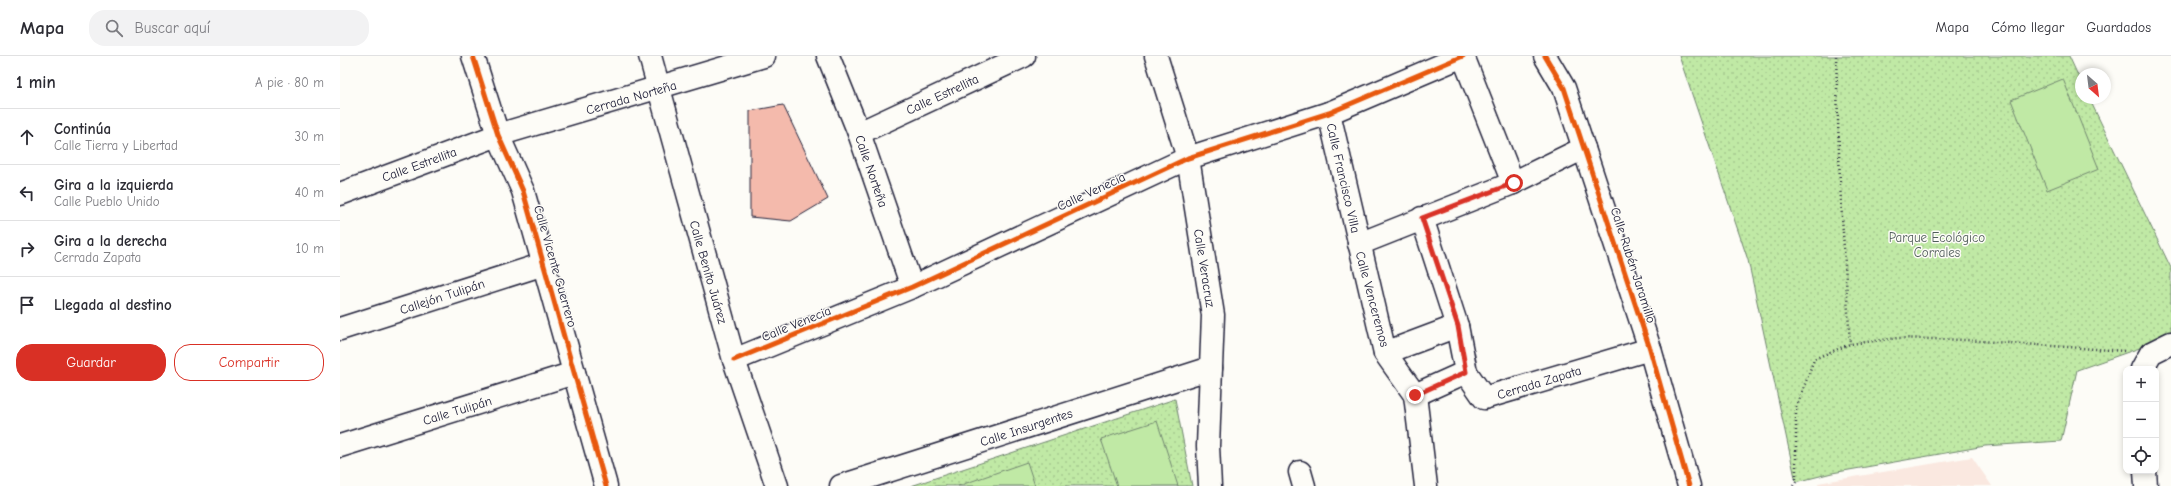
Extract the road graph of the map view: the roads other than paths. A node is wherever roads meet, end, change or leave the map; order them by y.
1 (473, 56) edge
2 (650, 56) edge
3 (764, 56) edge
4 (828, 56) edge
5 (1024, 56) edge
6 (1156, 56) edge
7 (1463, 56) edge
8 (1545, 56) edge
9 (658, 89) junction
10 (1329, 113) junction
11 (859, 133) junction
12 (498, 135) junction
13 (1584, 148) junction
14 (1188, 158) junction
15 (1514, 183) junction
16 (340, 194) edge
17 (1422, 218) junction
18 (1359, 244) junction
19 (544, 264) junction
20 (912, 287) junction
21 (1458, 326) junction
22 (340, 329) edge
23 (2171, 343) edge
24 (1650, 349) junction
25 (1385, 353) junction
26 (734, 360) junction
27 (2147, 361) edge
28 (1211, 368) junction
29 (1466, 372) junction
30 (574, 373) junction
31 (1415, 395) junction
32 (340, 446) edge
33 (2145, 474) edge
34 (606, 486) edge
35 (777, 486) edge
36 (841, 486) edge
37 (1210, 486) edge
38 (1426, 486) edge
39 (1689, 486) edge
40 (2146, 486) edge

1 - 12 street, Calle Vicente Guerrero
2 - 9 street, Calle Benito Juárez
3 - 9 street, Cerrada Norteña
4 - 11 street, Calle Norteña
5 - 11 street, Calle Estrellita
6 - 14 street, Calle Veracruz
7 - 10 street, Calle Venecia
7 - 15 street
8 - 13 street, Calle Rubén Jaramillo
9 - 12 street, Cerrada Norteña
9 - 26 street, Calle Benito Juárez
10 - 14 street, Calle Venecia
10 - 18 street, Calle Francisco Villa
11 - 20 street, Calle Norteña
12 - 16 street, Calle Estrellita
12 - 19 street, Calle Vicente Guerrero
13 - 15 street
13 - 24 street, Calle Rubén Jaramillo
14 - 20 street, Calle Venecia
14 - 28 street, Calle Veracruz
15 - 17 street
17 - 18 street
17 - 21 street
18 - 25 street, Calle Venceremos
19 - 22 street, Callejón Tulipán
19 - 30 street, Calle Vicente Guerrero
20 - 26 street, Calle Venecia
21 - 25 street, Calle Venceremos
21 - 29 street
23 - 27 street
24 - 29 street, Cerrada Zapata
24 - 39 street, Calle Rubén Jaramillo
25 - 31 street
26 - 35 street, Calle Benito Juárez
28 - 36 street, Calle Insurgentes
28 - 37 street, Calle Veracruz
29 - 31 street
30 - 32 street, Calle Tulipán
30 - 34 street, Calle Vicente Guerrero
31 - 38 street
33 - 40 street

